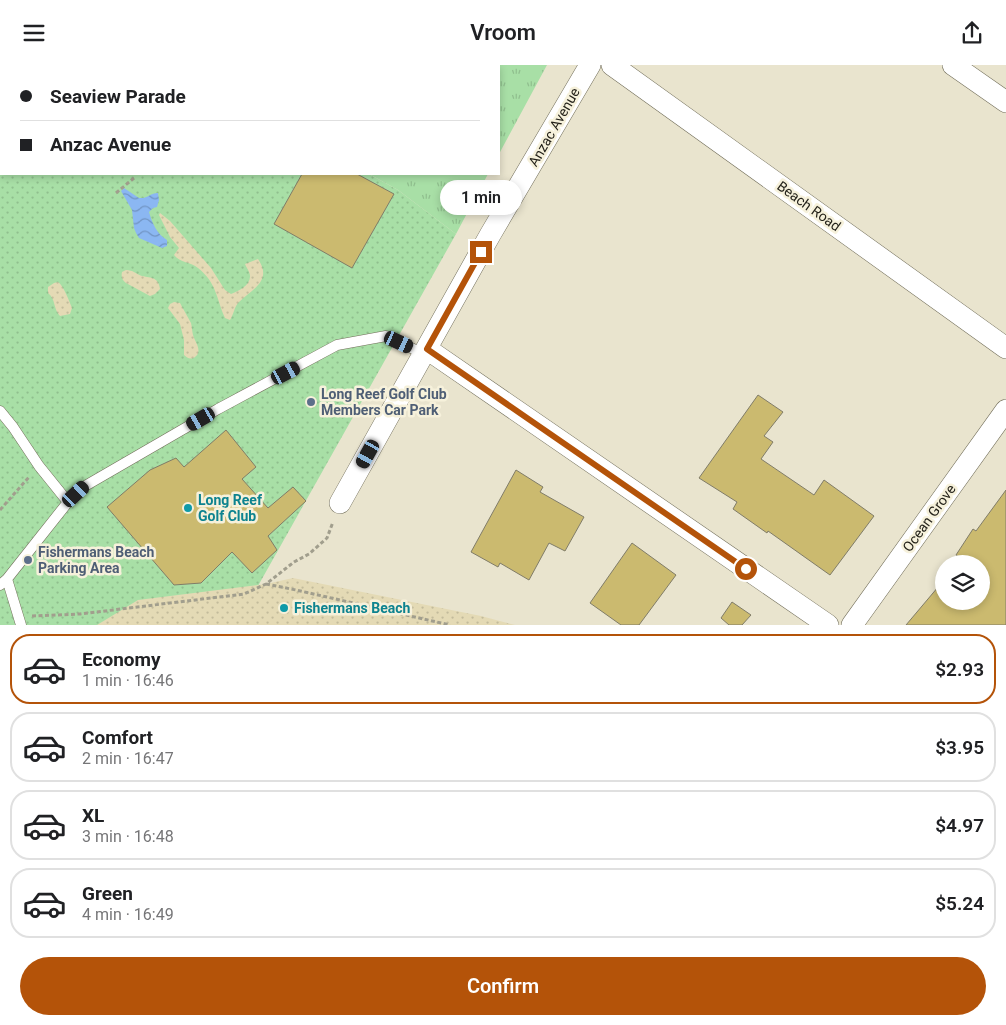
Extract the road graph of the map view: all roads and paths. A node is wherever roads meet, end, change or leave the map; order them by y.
1 (590, 65) edge
2 (612, 65) edge
3 (954, 65) edge
4 (1006, 102) edge
5 (134, 178) dead end
6 (116, 193) dead end
7 (1006, 348) edge
8 (425, 351) junction
9 (1006, 410) edge
10 (0, 411) edge
11 (39, 466) junction
12 (68, 502) junction
13 (340, 503) joint
14 (0, 510) edge
15 (4, 582) edge
16 (266, 584) junction
17 (19, 621) edge
18 (450, 625) edge
19 (828, 625) edge
20 (852, 625) edge

1 - 8 street, Anzac Avenue
2 - 7 street, Beach Road
3 - 4 street
5 - 6 path
8 - 12 lane
8 - 13 street, Anzac Avenue
8 - 19 street
9 - 20 street, Ocean Grove
10 - 11 lane
11 - 12 lane
11 - 14 path
12 - 15 lane
13 - 16 path
15 - 17 lane
16 - 17 path
16 - 18 path

